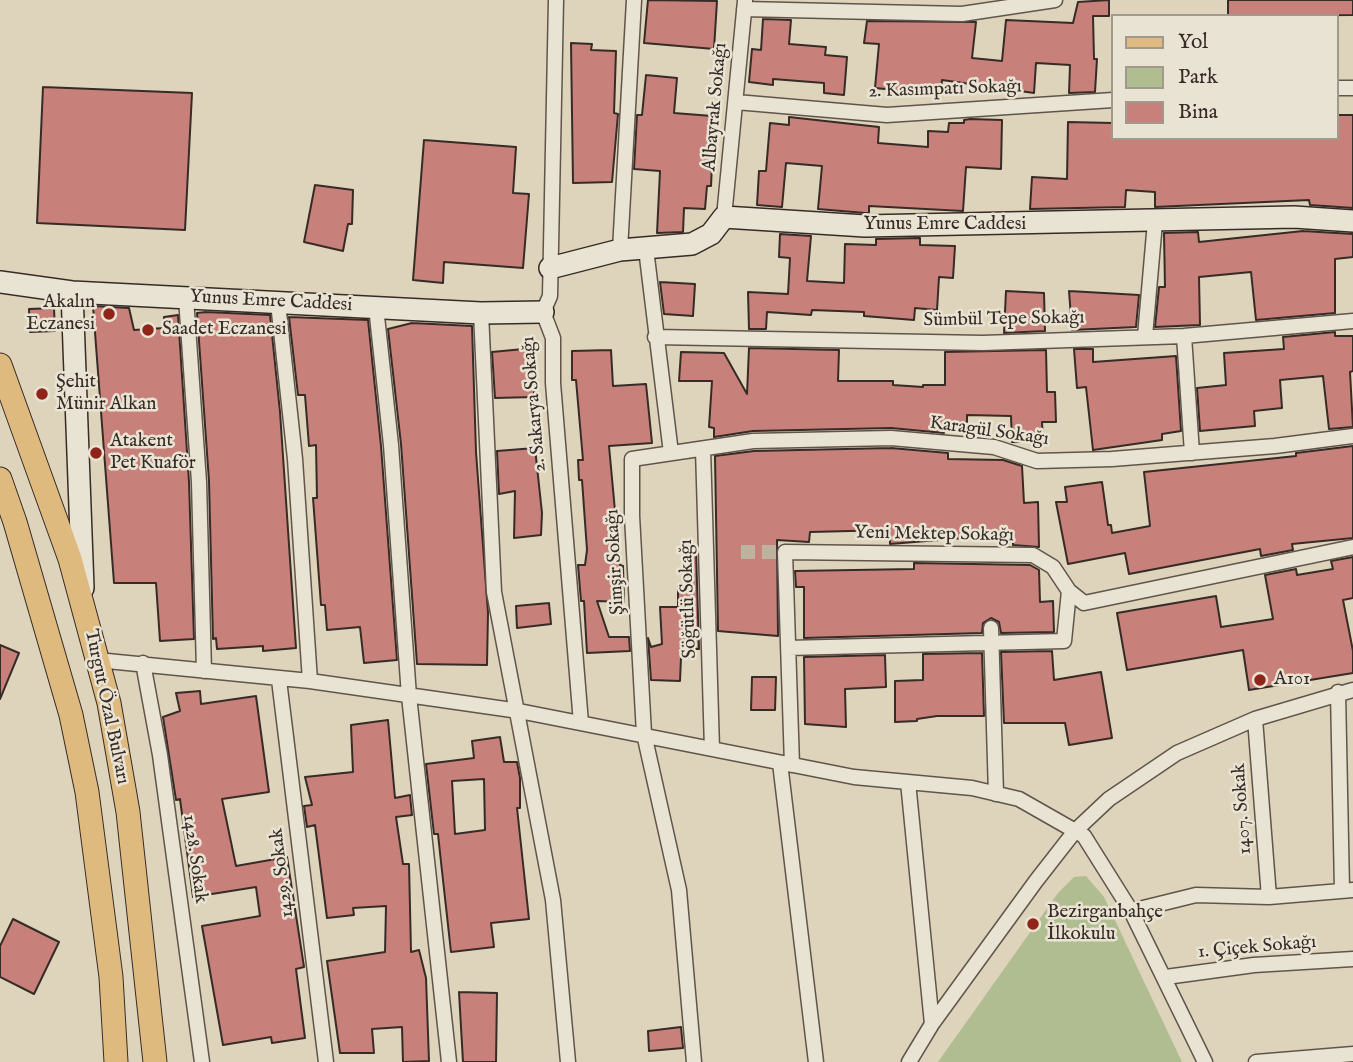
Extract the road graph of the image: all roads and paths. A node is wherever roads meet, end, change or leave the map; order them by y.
1 (556, 0) edge
2 (634, 0) edge
3 (1055, 0) edge
4 (745, 5) edge
5 (1112, 100) edge
6 (736, 102) junction
7 (724, 217) junction
8 (1353, 221) edge
9 (1156, 222) junction
10 (621, 250) junction
11 (646, 250) junction
12 (550, 268) junction
13 (0, 282) edge
14 (72, 292) junction
15 (186, 298) junction
16 (278, 303) junction
17 (546, 304) junction
18 (376, 307) junction
19 (481, 313) junction
20 (1353, 321) edge
21 (1145, 336) junction
22 (1184, 336) junction
23 (655, 337) junction
24 (0, 365) edge
25 (1353, 436) edge
26 (703, 449) junction
27 (671, 453) junction
28 (1192, 453) junction
29 (0, 479) edge
30 (1353, 547) edge
31 (1069, 591) junction
32 (83, 604) junction
33 (991, 628) dead end
34 (991, 645) junction
35 (788, 648) junction
36 (97, 660) junction
37 (143, 663) junction
38 (205, 671) junction
39 (279, 680) junction
40 (310, 681) junction
41 (1346, 692) edge
42 (409, 696) junction
43 (519, 711) junction
44 (1255, 719) junction
45 (581, 723) junction
46 (644, 734) junction
47 (712, 749) junction
48 (786, 764) junction
49 (908, 782) junction
50 (996, 794) junction
51 (1075, 831) junction
52 (1348, 890) edge
53 (1269, 897) junction
54 (1131, 911) junction
55 (1353, 960) edge
56 (1166, 977) junction
57 (932, 1024) junction
58 (1353, 1054) edge
59 (116, 1062) edge
60 (155, 1062) edge
61 (202, 1062) edge
62 (326, 1062) edge
63 (449, 1062) edge
64 (568, 1062) edge
65 (694, 1062) edge
66 (816, 1062) edge
67 (909, 1062) edge
68 (1205, 1062) edge
69 (1256, 1062) edge

1 - 12 street, 2. Sakarya Sokağı
2 - 10 street
3 - 4 street
4 - 6 street, Albayrak Sokağı
5 - 6 street, 2. Kasımpatı Sokağı
6 - 7 street, Albayrak Sokağı
7 - 9 street, Yunus Emre Caddesi
7 - 11 street
8 - 9 street, Yunus Emre Caddesi
9 - 21 street
10 - 11 street
10 - 12 street
11 - 23 street
12 - 17 street, 2. Sakarya Sokağı
13 - 14 street, Yunus Emre Caddesi
14 - 15 street, Yunus Emre Caddesi
14 - 32 street
15 - 16 street, Yunus Emre Caddesi
15 - 38 street
16 - 18 street, Yunus Emre Caddesi
16 - 40 street
17 - 19 street, Yunus Emre Caddesi
17 - 45 street, 2. Sakarya Sokağı
18 - 19 street, Yunus Emre Caddesi
18 - 42 street
19 - 43 street
20 - 22 street, Sümbül Tepe Sokağı
21 - 22 street, Sümbül Tepe Sokağı
21 - 23 street, Sümbül Tepe Sokağı
22 - 28 street
23 - 27 street
24 - 32 main road, Turgut Özal Bulvarı
25 - 28 street, Karagül Sokağı
26 - 27 street, Şimşir Sokağı
26 - 28 street, Karagül Sokağı
26 - 47 street, Söğütlü Sokağı
27 - 46 street, Şimşir Sokağı
29 - 59 main road, Turgut Özal Bulvarı
30 - 31 street
31 - 34 street
31 - 35 street, Yeni Mektep Sokağı
32 - 36 main road, Turgut Özal Bulvarı
33 - 34 street
34 - 35 street
34 - 50 street
35 - 48 street, Yeni Mektep Sokağı
36 - 37 street
36 - 60 main road, Turgut Özal Bulvarı
37 - 38 street
37 - 61 street, 1428. Sokak
38 - 39 street
39 - 40 street
39 - 62 street, 1429. Sokak
40 - 42 street
41 - 44 street
41 - 52 street
42 - 43 street
42 - 63 street
43 - 45 street
43 - 64 street
44 - 51 street
44 - 53 street, 1407. Sokak
45 - 46 street
46 - 47 street
46 - 65 street
47 - 48 street
48 - 49 street
48 - 66 street, Yeni Mektep Sokağı
49 - 50 street
49 - 57 street
50 - 51 street
51 - 54 street
51 - 57 street
52 - 53 street
53 - 54 street
54 - 56 street
55 - 56 street, 1. Çiçek Sokağı
56 - 68 street
57 - 67 street
58 - 69 street

